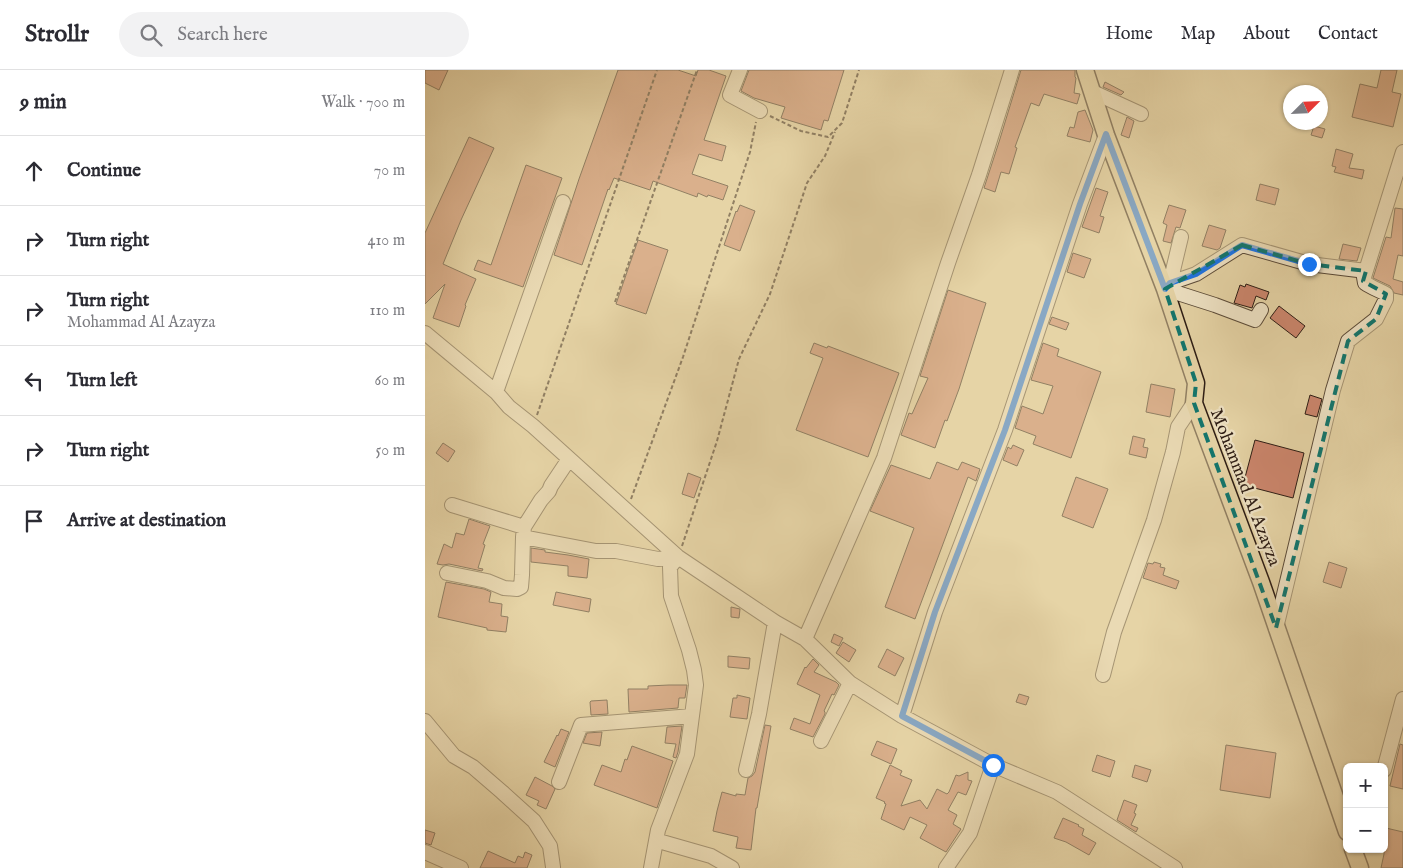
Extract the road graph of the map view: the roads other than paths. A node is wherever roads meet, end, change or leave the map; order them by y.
1 (740, 70) edge
2 (1012, 70) edge
3 (1085, 70) edge
4 (1093, 92) junction
5 (760, 111) road end
6 (1141, 114) dead end
7 (1106, 134) junction
8 (1403, 152) edge
9 (563, 202) dead end
10 (1181, 237) dead end
11 (1366, 271) junction
12 (1168, 286) junction
13 (1261, 310) dead end
14 (425, 333) edge
15 (496, 392) junction
16 (1194, 403) junction
17 (569, 459) junction
18 (453, 505) dead end
19 (524, 532) junction
20 (678, 557) junction
21 (447, 572) dead end
22 (775, 622) junction
23 (1276, 628) junction
24 (805, 639) junction
25 (1103, 675) dead end
26 (850, 682) junction
27 (1403, 699) edge
28 (691, 716) junction
29 (902, 716) junction
30 (425, 721) edge
31 (821, 741) dead end
32 (1386, 763) edge
33 (993, 765) junction
34 (746, 770) dead end
35 (559, 782) dead end
36 (1343, 821) edge
37 (657, 842) junction
38 (425, 852) edge
39 (1354, 853) edge
40 (650, 867) edge
41 (461, 868) edge
42 (554, 868) edge
43 (732, 868) edge
44 (946, 868) edge
45 (1175, 868) edge
46 (1360, 868) edge

1 - 5 street
2 - 24 street
3 - 4 main road, Mohammad Al Azayza
4 - 6 street
4 - 7 main road, Mohammad Al Azayza
7 - 12 main road, Mohammad Al Azayza
7 - 29 street
8 - 11 street
9 - 15 street
10 - 12 street
11 - 12 street
11 - 23 street
12 - 13 street
12 - 16 main road, Mohammad Al Azayza
14 - 15 street
15 - 17 street
16 - 23 main road, Mohammad Al Azayza
16 - 25 street
17 - 19 street
17 - 20 street
18 - 19 street
19 - 20 street
19 - 21 street
20 - 22 street
20 - 28 street
22 - 24 street
22 - 34 street
23 - 36 main road, Mohammad Al Azayza
24 - 26 street
26 - 29 street
26 - 31 street
27 - 32 street
28 - 35 street
28 - 37 street
29 - 33 street
30 - 42 street
33 - 44 street
33 - 45 street
37 - 40 street
37 - 43 street
38 - 41 street
39 - 46 main road

